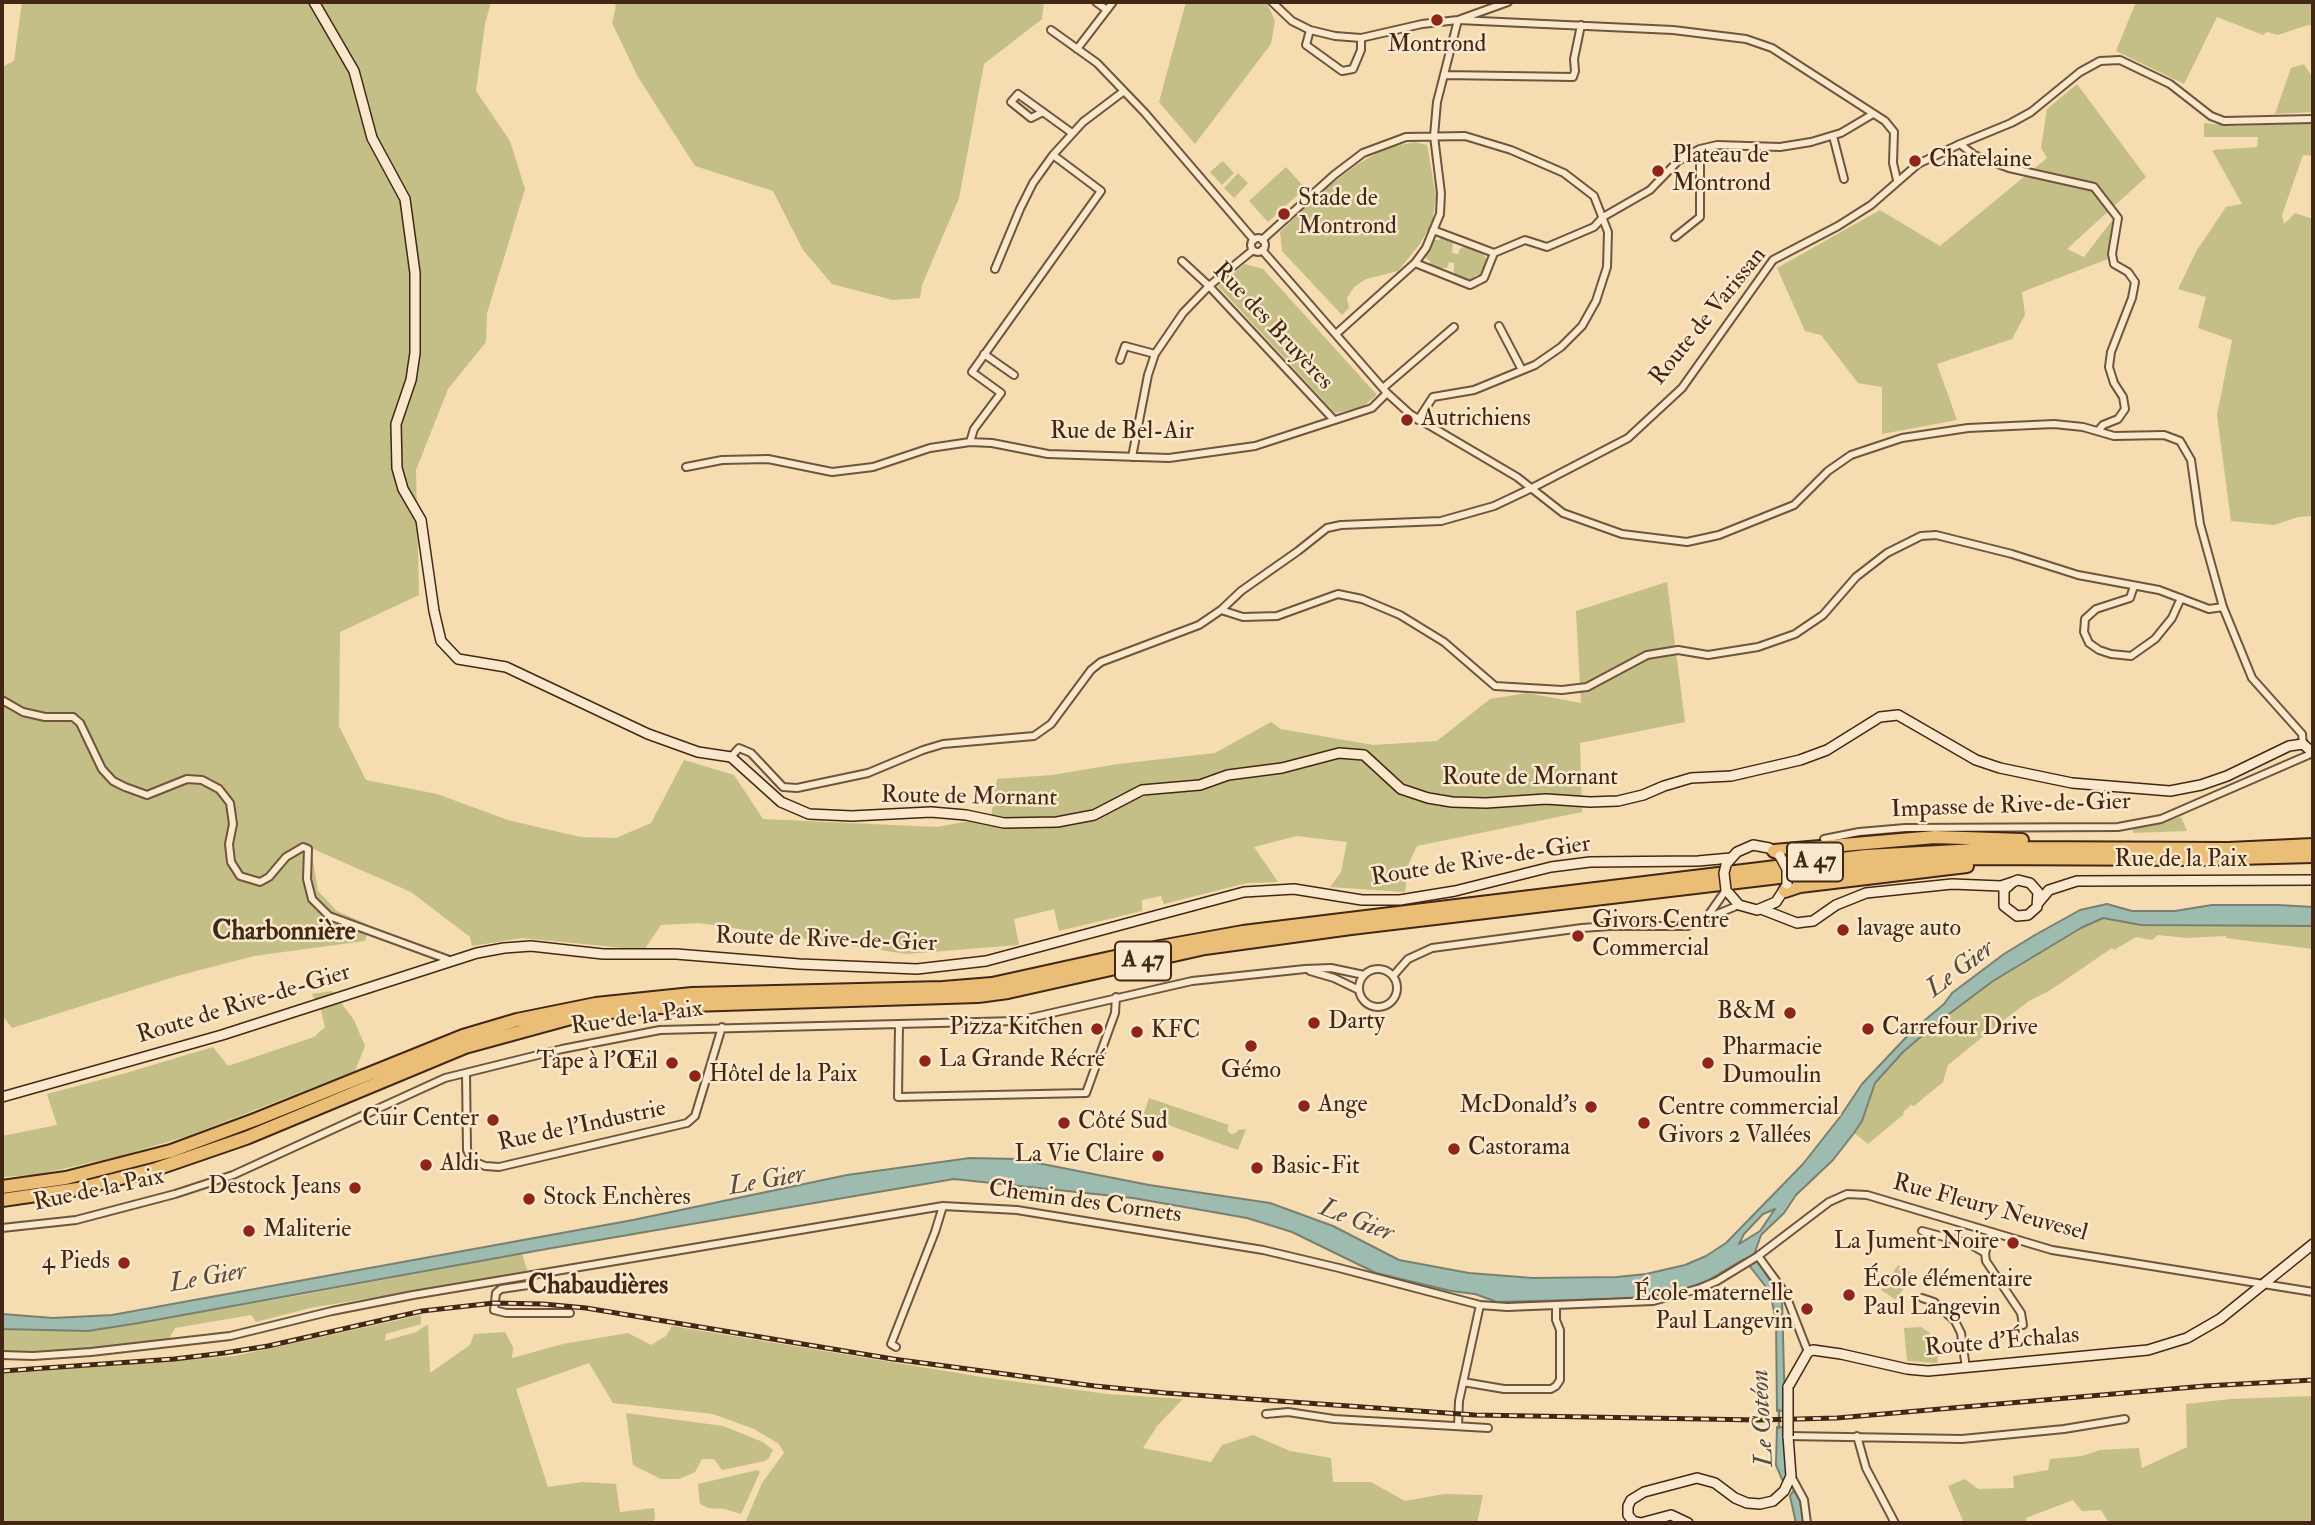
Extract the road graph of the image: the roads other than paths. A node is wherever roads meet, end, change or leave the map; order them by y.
1 (314, 2) edge
2 (1096, 2) edge
3 (1113, 2) edge
4 (1272, 2) edge
5 (1508, 2) edge
6 (1107, 10) junction
7 (1458, 20) junction
8 (1581, 25) junction
9 (1051, 30) dead end
10 (1310, 30) junction
11 (1360, 38) junction
12 (1077, 49) junction
13 (1444, 75) junction
14 (1124, 91) junction
15 (1043, 111) junction
16 (1873, 114) junction
17 (2313, 119) edge
18 (1072, 134) junction
19 (1434, 136) junction
20 (1833, 136) junction
21 (1960, 144) junction
22 (1700, 149) junction
23 (1053, 155) junction
24 (1844, 179) dead end
25 (1897, 180) junction
26 (1603, 217) junction
27 (1433, 230) junction
28 (1675, 237) dead end
29 (1254, 240) junction
30 (1262, 240) junction
31 (1253, 250) junction
32 (1262, 250) junction
33 (1493, 253) junction
34 (1182, 261) dead end
35 (1415, 263) junction
36 (995, 269) dead end
37 (1209, 286) junction
38 (1499, 326) dead end
39 (1454, 327) dead end
40 (1336, 334) junction
41 (984, 354) junction
42 (1155, 354) junction
43 (1120, 360) dead end
44 (1522, 370) junction
45 (1014, 375) dead end
46 (1385, 391) junction
47 (1334, 420) junction
48 (1418, 420) junction
49 (2098, 431) junction
50 (970, 442) junction
51 (1132, 457) junction
52 (686, 467) dead end
53 (1532, 488) junction
54 (2134, 586) junction
55 (2181, 598) junction
56 (2223, 607) junction
57 (1221, 610) junction
58 (2, 700) edge
59 (2303, 744) junction
60 (2313, 753) edge
61 (731, 757) junction
62 (1824, 839) dead end
63 (2313, 845) edge
64 (2084, 848) junction
65 (1777, 854) junction
66 (2313, 856) edge
67 (2044, 858) junction
68 (1698, 861) junction
69 (1727, 865) junction
70 (2313, 880) edge
71 (2013, 882) junction
72 (1982, 886) junction
73 (2035, 887) junction
74 (1726, 890) junction
75 (1785, 890) junction
76 (2049, 890) junction
77 (2002, 901) junction
78 (2038, 903) junction
79 (1739, 905) junction
80 (1761, 909) junction
81 (1706, 919) junction
82 (1786, 920) junction
83 (452, 961) junction
84 (1305, 969) junction
85 (1364, 975) junction
86 (1393, 976) junction
87 (1359, 990) junction
88 (1116, 997) junction
89 (899, 1024) junction
90 (722, 1027) junction
91 (467, 1073) junction
92 (2, 1097) edge
93 (2, 1187) edge
94 (2, 1200) edge
95 (943, 1206) junction
96 (2, 1228) edge
97 (1922, 1231) dead end
98 (1992, 1232) junction
99 (2313, 1244) edge
100 (1985, 1253) junction
101 (1758, 1256) junction
102 (531, 1276) junction
103 (2261, 1284) junction
104 (2313, 1292) edge
105 (1922, 1298) dead end
106 (1479, 1305) junction
107 (1556, 1305) junction
108 (570, 1312) dead end
109 (2023, 1325) dead end
110 (896, 1347) dead end
111 (1808, 1352) junction
112 (2, 1355) edge
113 (1966, 1368) junction
114 (1463, 1381) junction
115 (1266, 1414) dead end
116 (2125, 1419) dead end
117 (1458, 1426) junction
118 (1488, 1428) dead end
119 (1788, 1436) junction
120 (1857, 1436) junction
121 (1791, 1476) junction
122 (1688, 1523) edge
123 (1807, 1523) edge
124 (1895, 1523) edge

1 - 61 main road
2 - 6 street
3 - 6 street
4 - 10 street
5 - 7 street
6 - 12 street
7 - 8 street
7 - 11 street
7 - 13 street
8 - 13 street
8 - 16 street
9 - 12 street
10 - 11 street
10 - 11 street
12 - 14 street
13 - 19 street
14 - 18 street
14 - 29 street
15 - 15 street
15 - 18 street
16 - 20 street
16 - 25 street
17 - 21 street, Route de Varissan
18 - 23 street
19 - 26 street
19 - 27 street
19 - 30 street
20 - 22 street
20 - 24 street
21 - 25 street, Route de Varissan
21 - 49 street
22 - 26 street
22 - 28 street
23 - 36 street
23 - 41 street
25 - 53 street, Route de Varissan
26 - 33 street
26 - 44 street
27 - 33 street
27 - 35 street
29 - 30 street
29 - 31 street
30 - 32 street
31 - 32 street
31 - 37 street
32 - 40 street
33 - 35 street
34 - 37 street, Rue des Bruyères
35 - 40 street
37 - 42 street
37 - 47 street, Rue des Bruyères
38 - 44 street
39 - 46 street, Rue de Bel-Air
40 - 46 street
41 - 45 street
41 - 50 street
42 - 43 street
42 - 51 street
44 - 48 street
46 - 47 street, Rue de Bel-Air
46 - 48 street
47 - 51 street, Rue de Bel-Air
48 - 53 street
49 - 53 street
49 - 56 street
50 - 51 street, Rue de Bel-Air
50 - 52 street, Rue de Bel-Air
53 - 57 street, Route de Varissan
54 - 55 street
54 - 55 street
54 - 57 street
55 - 56 street
56 - 59 street
57 - 61 street, Route de Varissan
58 - 83 street
59 - 60 main road
59 - 61 main road, Route de Mornant
60 - 62 street, Impasse de Rive-de-Gier
63 - 64 highway, A 47
64 - 65 highway
64 - 93 highway, A 47
65 - 69 main road
65 - 75 main road, bridge
66 - 67 highway, A 47
67 - 75 highway
67 - 94 highway, A 47
68 - 69 main road, Route de Rive-de-Gier
68 - 69 main road, Route de Rive-de-Gier
68 - 83 main road, Route de Rive-de-Gier
69 - 74 main road, bridge
70 - 76 main road, Rue de la Paix
71 - 72 main road
71 - 73 main road
71 - 77 main road
72 - 77 main road
72 - 82 main road
73 - 76 main road, Rue de la Paix
73 - 78 main road
74 - 79 main road
74 - 81 street
75 - 80 main road
75 - 82 main road
76 - 78 main road
77 - 78 main road
79 - 80 main road
79 - 81 street
80 - 82 main road
81 - 86 street
83 - 92 main road, Route de Rive-de-Gier
84 - 85 street, Rue de la Paix
84 - 87 street, Rue de la Paix
84 - 88 street, Rue de la Paix
85 - 86 street
85 - 87 street
86 - 87 street
88 - 89 street, Rue de la Paix
88 - 89 street
89 - 90 street, Rue de la Paix
90 - 91 street, Rue de la Paix
90 - 91 street, Rue de l'Industrie
91 - 96 street, Rue de la Paix
95 - 102 street, Chemin des Cornets
95 - 106 street, Chemin des Cornets
95 - 110 street
97 - 100 street
98 - 100 street
98 - 101 street, Rue Fleury Neuvesel
98 - 103 street, Rue Fleury Neuvesel
99 - 103 main road, Route d'Échalas
100 - 109 street
101 - 107 street, Chemin des Cornets
101 - 111 street
102 - 108 street, Chemin des Cornets
102 - 112 street
103 - 104 street, Rue Fleury Neuvesel
103 - 113 main road, Route d'Échalas
105 - 113 street
106 - 107 street, Chemin des Cornets
106 - 114 street
107 - 114 street
111 - 113 main road, Route d'Échalas
111 - 119 main road, bridge
114 - 117 street
115 - 117 street
116 - 120 street
117 - 118 street
119 - 120 street
119 - 121 main road
120 - 124 street
121 - 122 main road
121 - 123 street

